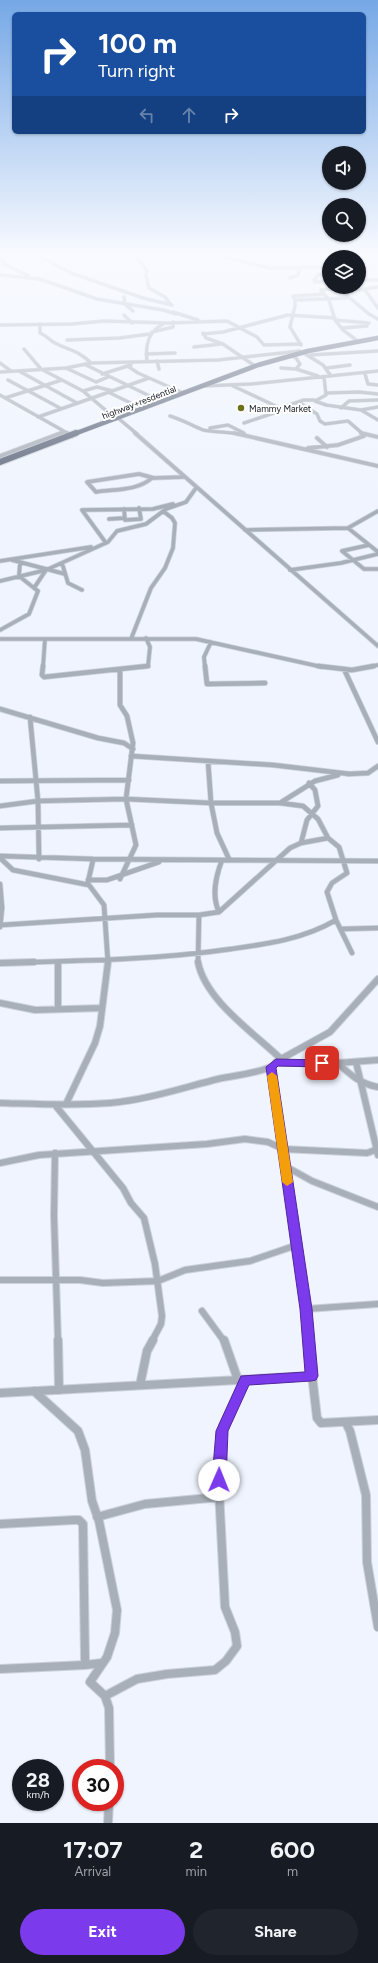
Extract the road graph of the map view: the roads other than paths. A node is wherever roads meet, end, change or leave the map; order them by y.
1 (50, 337) edge
2 (125, 337) edge
3 (149, 337) edge
4 (205, 337) edge
5 (257, 337) edge
6 (295, 337) edge
7 (353, 337) edge
8 (378, 338) edge
9 (67, 340) dead end
10 (359, 342) junction
11 (223, 344) junction
12 (301, 344) junction
13 (194, 347) dead end
14 (24, 349) dead end
15 (378, 351) edge
16 (301, 352) junction
17 (175, 353) dead end
18 (146, 354) junction
19 (310, 355) junction
20 (292, 356) junction
21 (240, 358) junction
22 (147, 361) junction
23 (157, 361) junction
24 (0, 363) edge
25 (91, 363) junction
26 (133, 363) junction
27 (84, 364) junction
28 (350, 365) dead end
29 (255, 366) junction
30 (129, 367) junction
31 (66, 368) junction
32 (281, 368) dead end
33 (296, 368) junction
34 (326, 368) junction
35 (42, 369) junction
36 (159, 369) dead end
37 (11, 371) junction
38 (19, 371) junction
39 (378, 371) edge
40 (0, 372) edge
41 (102, 374) junction
42 (365, 374) junction
43 (320, 376) junction
44 (331, 376) junction
45 (108, 377) junction
46 (324, 377) junction
47 (149, 378) junction
48 (8, 380) dead end
49 (62, 380) junction
50 (94, 381) junction
51 (378, 384) edge
52 (46, 385) junction
53 (127, 385) junction
54 (232, 385) junction
55 (204, 386) junction
56 (92, 388) junction
57 (29, 391) junction
58 (83, 391) junction
59 (113, 391) junction
60 (108, 392) junction
61 (184, 393) junction
62 (327, 393) junction
63 (378, 394) edge
64 (0, 395) edge
65 (5, 398) junction
66 (94, 399) junction
67 (314, 400) junction
68 (378, 400) edge
69 (162, 402) junction
70 (298, 402) junction
71 (77, 403) junction
72 (378, 407) edge
73 (60, 408) junction
74 (280, 408) junction
75 (341, 408) junction
76 (143, 409) junction
77 (361, 410) junction
78 (170, 416) dead end
79 (38, 417) junction
80 (117, 419) junction
81 (378, 420) edge
82 (244, 423) dead end
83 (203, 429) junction
84 (65, 432) junction
85 (72, 436) junction
86 (364, 436) junction
87 (252, 437) junction
88 (378, 437) edge
89 (317, 438) dead end
90 (326, 447) junction
91 (299, 448) junction
92 (0, 456) edge
93 (0, 462) edge
94 (378, 466) edge
95 (184, 477) junction
96 (152, 478) junction
97 (196, 488) junction
98 (187, 501) junction
99 (139, 508) junction
100 (108, 509) junction
101 (124, 509) junction
102 (163, 511) junction
103 (378, 511) edge
104 (125, 518) junction
105 (348, 528) junction
106 (245, 530) junction
107 (106, 543) junction
108 (100, 545) junction
109 (369, 545) junction
110 (378, 553) edge
111 (10, 559) junction
112 (353, 560) junction
113 (0, 561) edge
114 (20, 563) junction
115 (62, 564) junction
116 (378, 569) edge
117 (48, 570) junction
118 (290, 570) junction
119 (65, 574) junction
120 (19, 576) junction
121 (0, 581) edge
122 (34, 588) junction
123 (82, 590) dead end
124 (0, 630) edge
125 (146, 638) junction
126 (0, 639) edge
127 (45, 639) junction
128 (131, 639) junction
129 (211, 642) junction
130 (378, 646) edge
131 (378, 665) edge
132 (120, 669) junction
133 (344, 669) junction
134 (265, 683) dead end
135 (0, 709) edge
136 (30, 718) junction
137 (378, 742) edge
138 (133, 749) junction
139 (131, 756) junction
140 (208, 761) junction
141 (378, 766) edge
142 (350, 774) junction
143 (36, 780) junction
144 (129, 780) junction
145 (0, 781) edge
146 (309, 783) junction
147 (126, 799) junction
148 (38, 801) junction
149 (211, 803) junction
150 (280, 803) junction
151 (0, 806) edge
152 (312, 815) junction
153 (132, 825) junction
154 (39, 826) junction
155 (0, 828) edge
156 (328, 838) junction
157 (301, 843) junction
158 (0, 857) edge
159 (39, 859) junction
160 (276, 859) junction
161 (93, 860) junction
162 (164, 860) junction
163 (222, 860) junction
164 (229, 860) junction
165 (128, 861) junction
166 (378, 861) edge
167 (344, 862) junction
168 (121, 877) junction
169 (88, 882) junction
170 (0, 884) edge
171 (219, 912) junction
172 (199, 915) junction
173 (105, 919) junction
174 (336, 920) junction
175 (0, 926) edge
176 (378, 928) edge
177 (341, 930) junction
178 (352, 953) dead end
179 (196, 954) junction
180 (108, 960) junction
181 (0, 963) edge
182 (58, 963) junction
183 (378, 979) edge
184 (0, 1003) edge
185 (102, 1008) junction
186 (58, 1009) junction
187 (376, 1059) edge
188 (356, 1062) junction
189 (276, 1063) junction
190 (338, 1063) junction
191 (361, 1082) junction
192 (378, 1087) edge
193 (0, 1103) edge
194 (66, 1104) junction
195 (55, 1105) junction
196 (92, 1150) junction
197 (283, 1150) junction
198 (378, 1151) edge
199 (55, 1153) junction
200 (0, 1163) edge
201 (285, 1166) junction
202 (378, 1207) edge
203 (296, 1245) junction
204 (0, 1280) edge
205 (56, 1280) junction
206 (158, 1281) junction
207 (378, 1304) edge
208 (306, 1309) junction
209 (202, 1311) dead end
210 (311, 1376) junction
211 (241, 1380) junction
212 (140, 1385) junction
213 (59, 1390) junction
214 (34, 1391) junction
215 (0, 1392) edge
216 (378, 1420) edge
217 (346, 1423) junction
218 (220, 1497) junction
219 (97, 1517) junction
220 (0, 1524) edge
221 (378, 1627) edge
222 (102, 1663) junction
223 (85, 1664) junction
224 (0, 1669) edge
225 (105, 1696) junction
226 (110, 1759) edge
227 (109, 1811) edge
228 (108, 1823) edge

1 - 25 street
2 - 9 street
3 - 18 street
4 - 11 street
5 - 12 street
6 - 12 street
7 - 10 street
8 - 10 highway, highway+resdential
10 - 16 highway, highway+resdential
11 - 13 street
11 - 21 street
12 - 16 street
14 - 35 street
15 - 19 street
16 - 19 street
16 - 20 highway, highway+resdential
16 - 21 street
17 - 18 street
18 - 22 street
19 - 34 street
20 - 29 highway, highway+resdential
20 - 33 street
21 - 23 street
21 - 29 street
22 - 23 street
22 - 26 street
23 - 36 street
24 - 37 street
25 - 26 street
25 - 27 street
26 - 30 street
27 - 31 street
27 - 41 street
28 - 34 street
29 - 55 highway, highway+resdential
30 - 41 street
30 - 47 street
31 - 35 street
31 - 50 street
32 - 33 street
33 - 43 street
34 - 44 street
35 - 38 street
35 - 49 street
37 - 38 street
37 - 40 street
38 - 52 street
39 - 42 street
41 - 45 street
42 - 44 street
42 - 51 street
43 - 46 street
43 - 54 street
44 - 46 street
45 - 50 street
45 - 53 street
46 - 62 street
47 - 53 street
47 - 61 street
48 - 57 street
49 - 52 street
49 - 58 street
50 - 56 street
52 - 57 street
52 - 71 street
53 - 59 street
53 - 69 street
54 - 55 street
54 - 74 street
55 - 61 highway, highway+resdential
56 - 58 street
56 - 59 street
57 - 65 street
57 - 73 street
58 - 66 street
59 - 60 street
60 - 66 street
60 - 76 street
61 - 69 highway, highway+resdential
62 - 63 street
62 - 67 street
64 - 65 street
65 - 79 street
66 - 71 street
66 - 80 street
67 - 70 street
67 - 75 street
68 - 75 street
69 - 76 highway, highway+resdential
70 - 74 street
70 - 86 street
71 - 73 street
72 - 77 street
73 - 79 street
74 - 82 street
75 - 77 street
76 - 80 highway, highway+resdential
77 - 81 street
78 - 83 street
79 - 84 street
80 - 85 highway, highway+resdential
80 - 95 street
83 - 87 street
83 - 87 street
84 - 85 street
84 - 92 street
85 - 93 highway, highway+resdential
86 - 88 street
86 - 90 street
87 - 91 street
89 - 90 street
90 - 91 street
91 - 94 street
95 - 96 street
95 - 97 street
96 - 96 street
97 - 98 street
97 - 106 street
98 - 99 street
98 - 102 street
99 - 101 street
99 - 104 street
100 - 101 street
100 - 104 street
100 - 107 street
101 - 104 street
102 - 107 street
102 - 128 street
103 - 105 street
105 - 106 street
105 - 109 street
106 - 118 street
107 - 108 street
108 - 111 street
108 - 115 street
109 - 110 street
109 - 112 street
110 - 112 street
111 - 113 street
111 - 114 street
112 - 116 street
112 - 118 street
114 - 117 street
114 - 120 street
115 - 117 street
115 - 119 street
117 - 119 street
117 - 120 street
117 - 122 street
118 - 130 street
119 - 123 street
120 - 121 street
120 - 122 street
122 - 124 street
125 - 128 street
125 - 129 street
125 - 132 street
126 - 127 street
127 - 128 street
127 - 132 street
129 - 133 street
129 - 134 street
131 - 133 street
132 - 138 street
133 - 137 street
135 - 136 street
136 - 138 street
136 - 143 street
138 - 139 street
139 - 140 street
139 - 144 street
140 - 142 street
140 - 149 street
141 - 142 street
142 - 146 street
143 - 144 street
143 - 145 street
143 - 148 street
144 - 147 street
146 - 150 street
146 - 152 street
147 - 148 street
147 - 149 street
147 - 153 street
148 - 151 street
148 - 154 street
149 - 150 street
149 - 164 street
150 - 152 street
152 - 156 street
152 - 157 street
153 - 154 street
153 - 165 street
154 - 155 street
154 - 159 street
156 - 157 street
156 - 167 street
157 - 160 street
158 - 159 street
158 - 169 street
159 - 161 street
160 - 164 street
160 - 167 street
160 - 171 street
161 - 165 street
161 - 169 street
162 - 163 street
162 - 165 street
162 - 168 street
163 - 164 street
163 - 171 street
165 - 168 street
166 - 167 street
167 - 174 street
168 - 169 street
169 - 173 street
170 - 175 street
171 - 172 street
172 - 173 street
172 - 179 street
173 - 175 street
173 - 180 street
174 - 177 street
174 - 179 street
176 - 177 street
177 - 178 street
179 - 180 street
179 - 189 street
180 - 182 street
180 - 185 street
181 - 182 street
182 - 186 street
183 - 189 street
184 - 186 street
185 - 186 street
185 - 194 street
187 - 188 street
188 - 190 street
188 - 191 street
189 - 190 street
189 - 194 street
189 - 197 street
190 - 191 street
191 - 192 street
191 - 198 street
193 - 195 street
194 - 195 street
195 - 196 street
196 - 197 street
196 - 199 street
196 - 206 street
197 - 198 street
197 - 201 street
199 - 200 street
199 - 205 street
201 - 202 street
201 - 203 street
203 - 206 street
203 - 208 street
204 - 205 street
205 - 206 street
205 - 213 street
206 - 212 street
207 - 208 street
208 - 210 street
209 - 211 street
210 - 211 street
210 - 217 street
211 - 212 street
211 - 218 street
212 - 213 street
213 - 214 street
214 - 215 street
214 - 219 street
216 - 217 street
217 - 221 street
218 - 219 street
218 - 225 street
219 - 222 street
220 - 223 street
222 - 223 street
222 - 225 street
223 - 224 street
225 - 226 street
227 - 228 street

